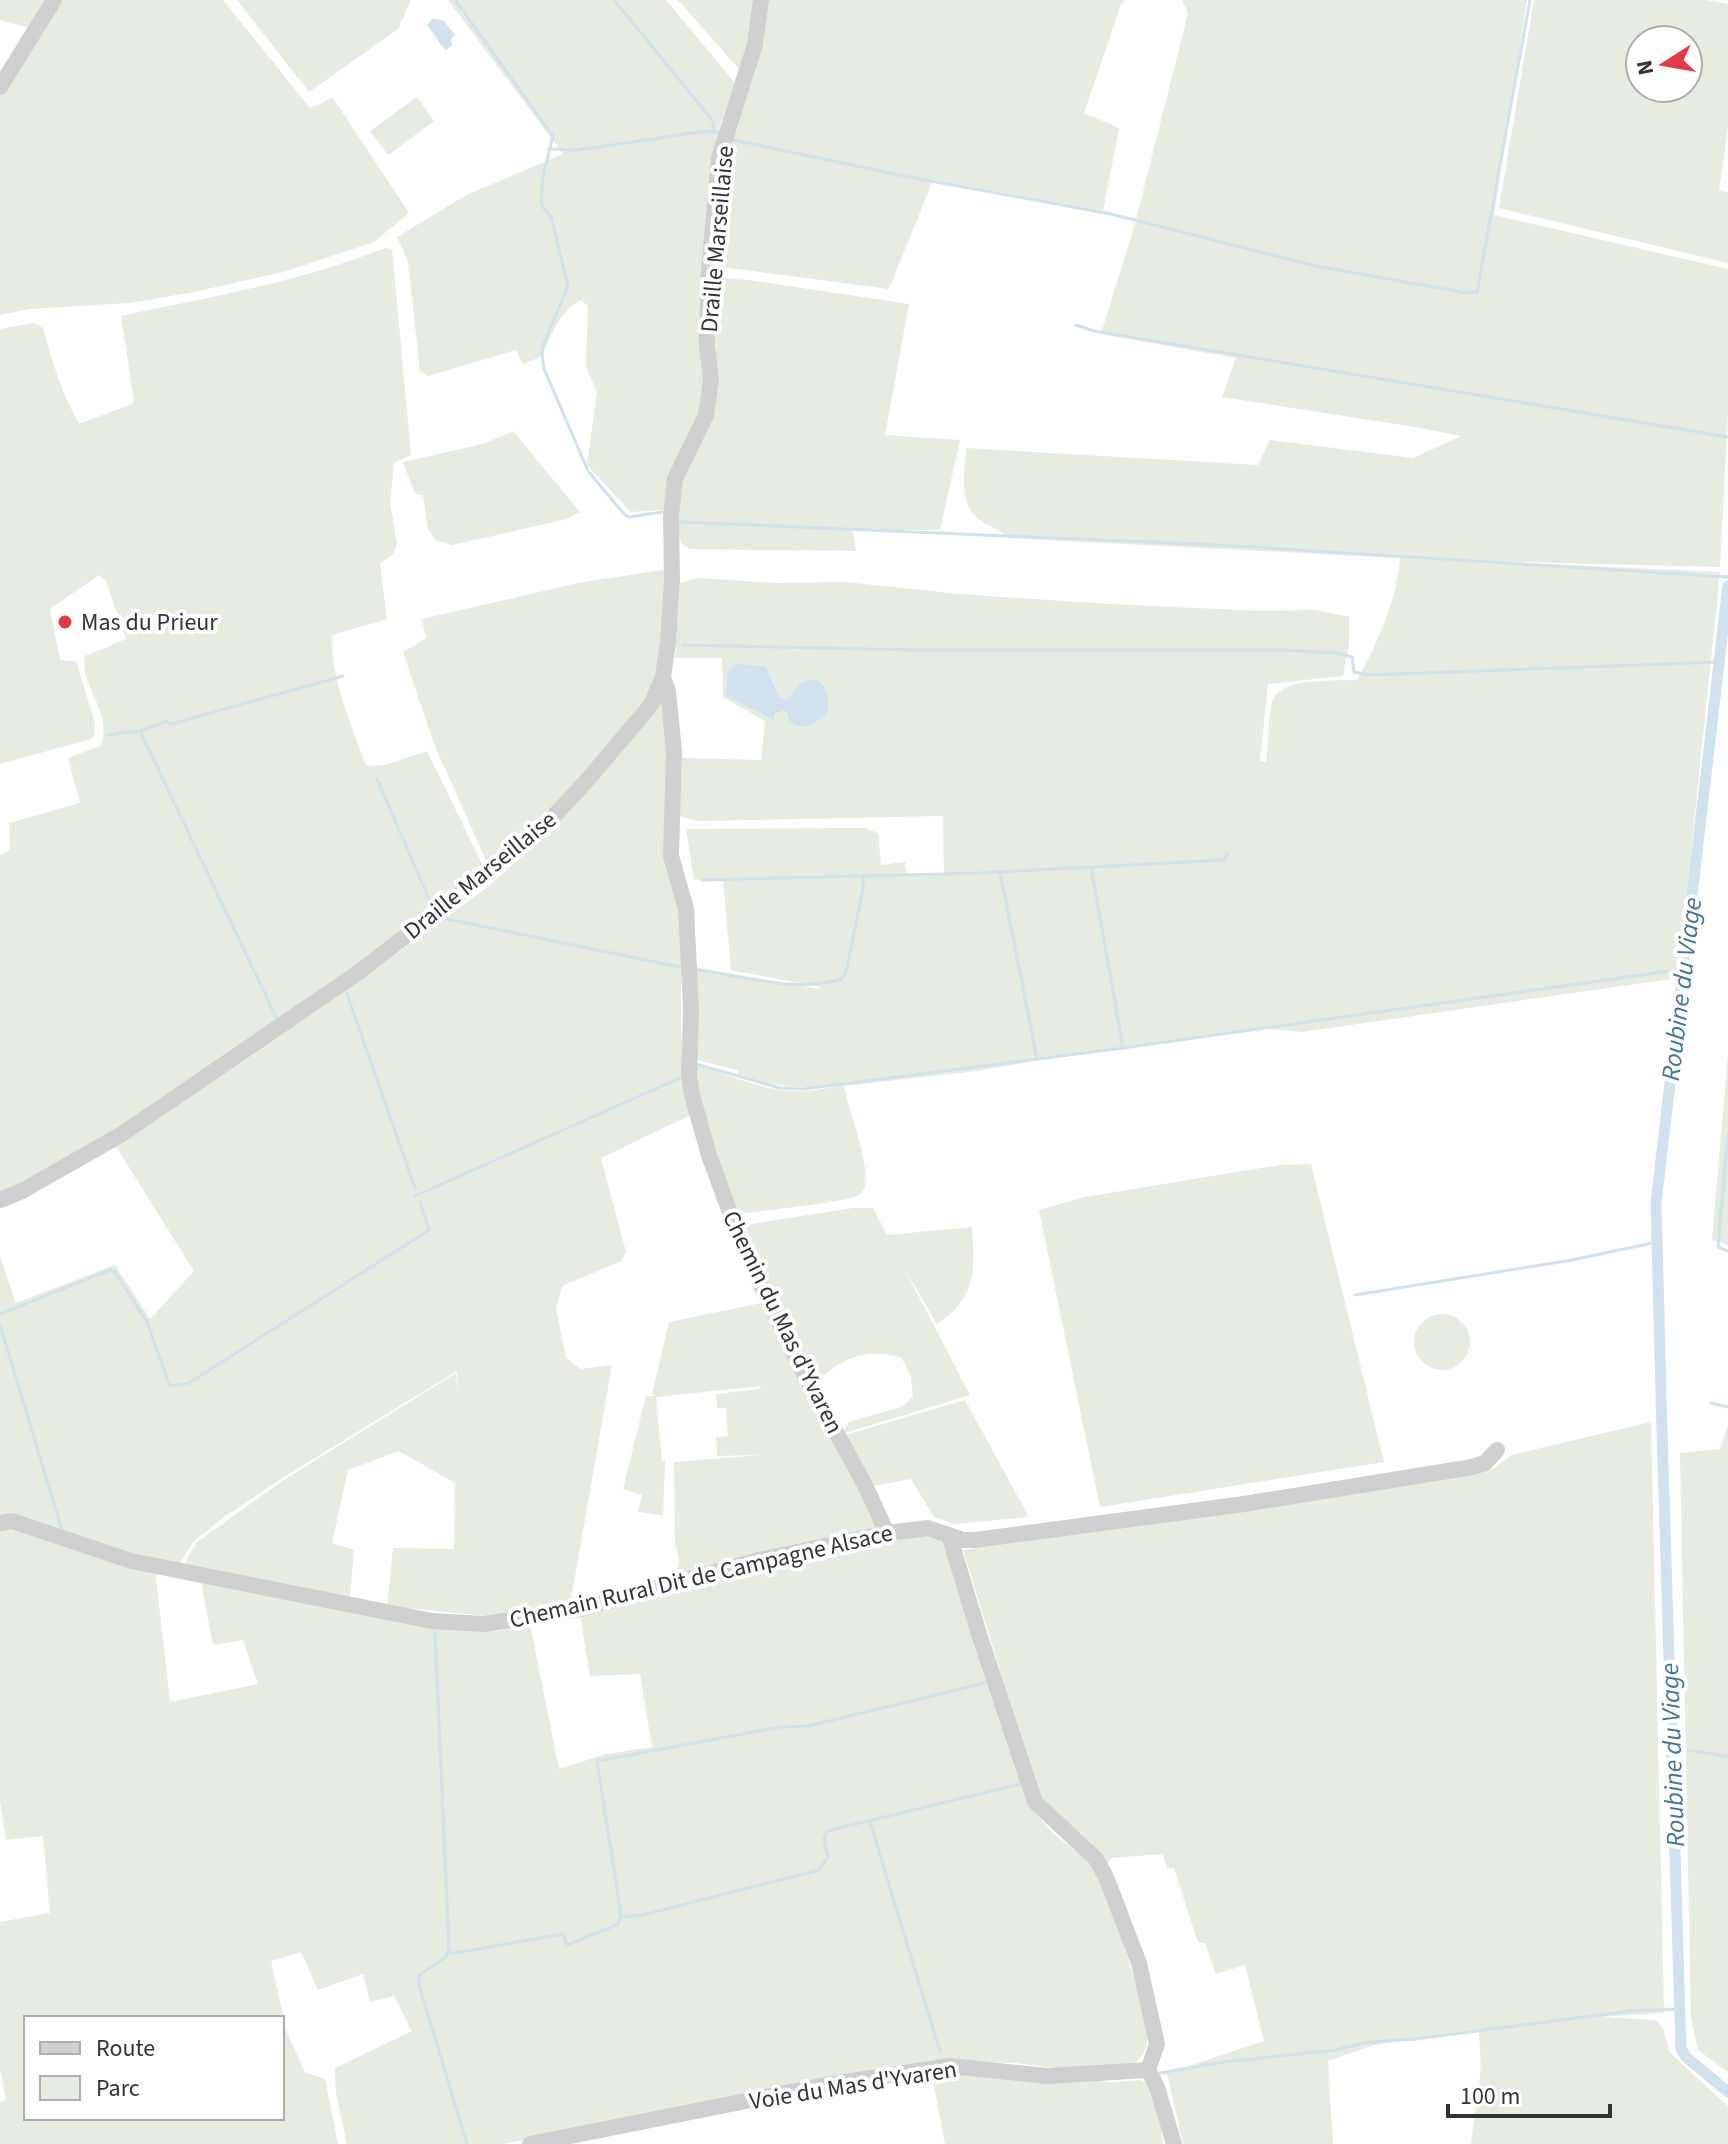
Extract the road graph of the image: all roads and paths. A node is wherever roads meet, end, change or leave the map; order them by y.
1 (54, 0) edge
2 (761, 0) edge
3 (0, 87) edge
4 (663, 677) junction
5 (0, 1200) edge
6 (1497, 1450) dead end
7 (0, 1523) edge
8 (887, 1533) junction
9 (949, 1535) junction
10 (1148, 2070) junction
11 (530, 2144) edge
12 (1174, 2144) edge

1 - 3 street
2 - 4 street, Draille Marseillaise
4 - 5 street, Draille Marseillaise
4 - 8 street, Chemin du Mas d'Yvaren
6 - 9 street, Chemain Rural Dit de Campagne Alsace
7 - 8 street, Chemain Rural Dit de Campagne Alsace
8 - 9 street, Chemain Rural Dit de Campagne Alsace
9 - 10 street
10 - 11 street, Voie du Mas d'Yvaren
10 - 12 street

